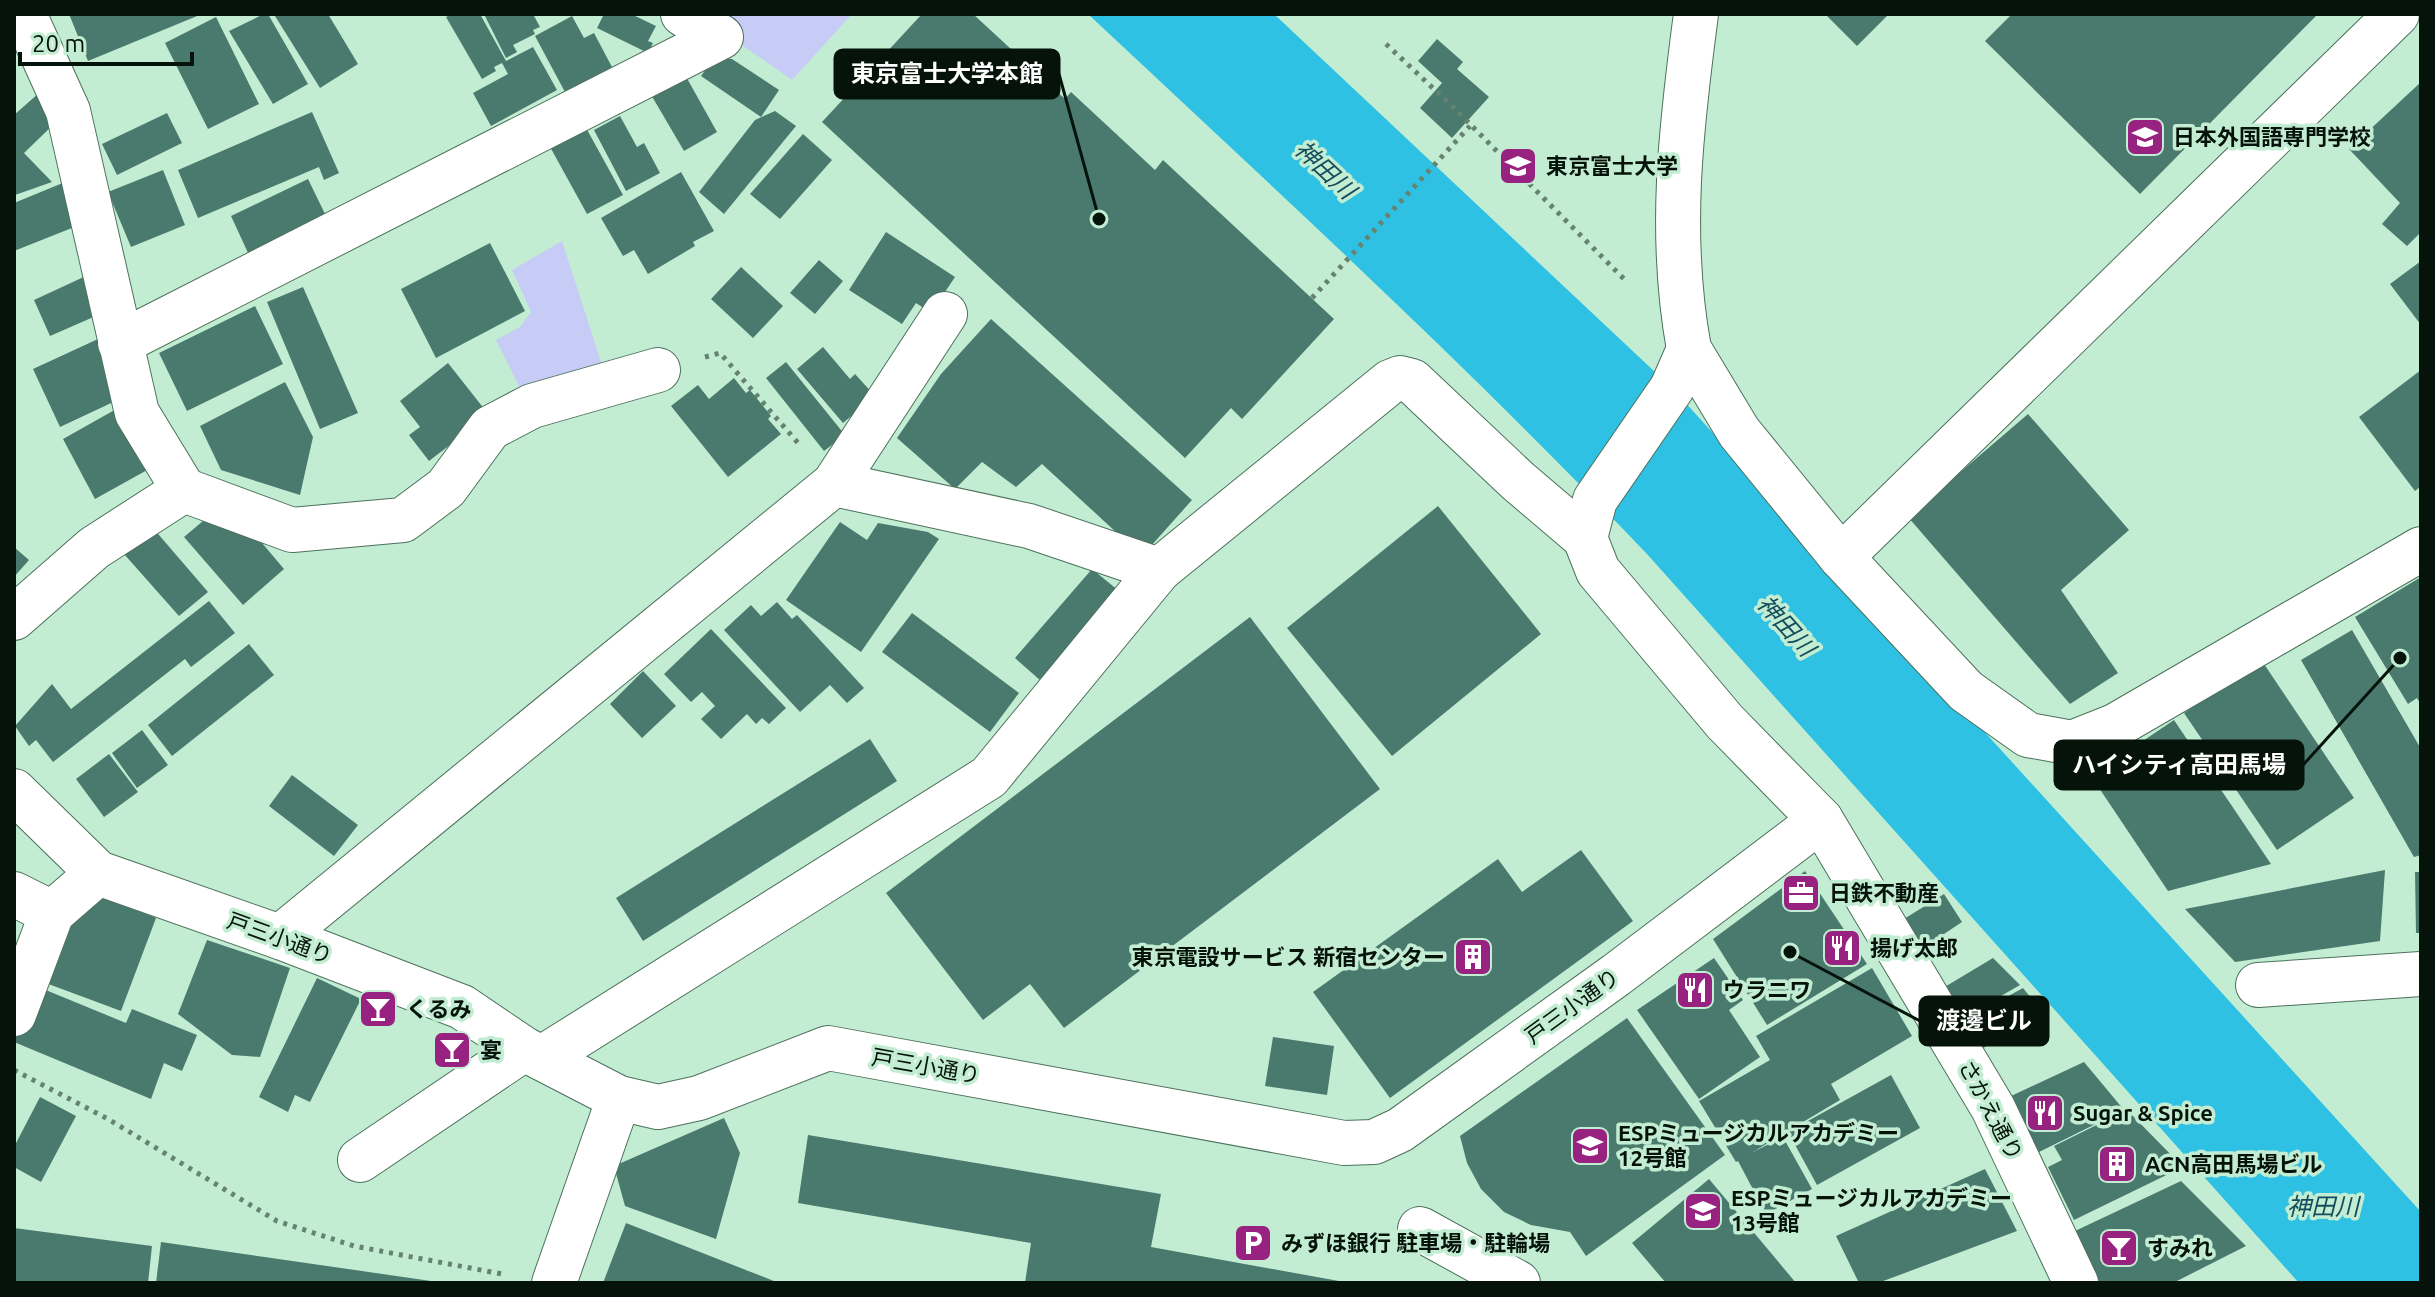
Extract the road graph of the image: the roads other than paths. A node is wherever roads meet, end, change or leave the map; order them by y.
1 (24, 14) edge
2 (683, 14) edge
3 (1696, 14) edge
4 (2397, 14) edge
5 (945, 314) dead end
6 (120, 343) junction
7 (1681, 368) junction
8 (658, 370) road end
9 (834, 484) junction
10 (184, 490) junction
11 (1590, 519) junction
12 (2421, 549) edge
13 (1841, 557) junction
14 (1159, 570) junction
15 (14, 618) edge
16 (14, 791) edge
17 (1821, 820) junction
18 (98, 873) junction
19 (33, 904) edge
20 (280, 937) junction
21 (2421, 974) edge
22 (2258, 985) dead end
23 (14, 1014) edge
24 (533, 1054) junction
25 (619, 1098) junction
26 (360, 1160) dead end
27 (1420, 1229) dead end
28 (554, 1283) edge
29 (1518, 1283) edge
30 (2076, 1283) edge

1 - 6 street
2 - 6 street
3 - 7 street
4 - 13 street
5 - 9 street
6 - 10 street
7 - 11 street
7 - 13 street
8 - 10 street
9 - 14 street
9 - 20 street
10 - 15 street
11 - 14 street
11 - 17 street, さかえ通り
12 - 13 street
14 - 24 street
16 - 18 street, 戸三小通り
17 - 25 street, 戸三小通り
17 - 30 street, さかえ通り
18 - 19 street
18 - 20 street, 戸三小通り
19 - 23 street
20 - 24 street, 戸三小通り
21 - 22 street
24 - 25 street, 戸三小通り
24 - 26 street
25 - 28 street
27 - 29 street

